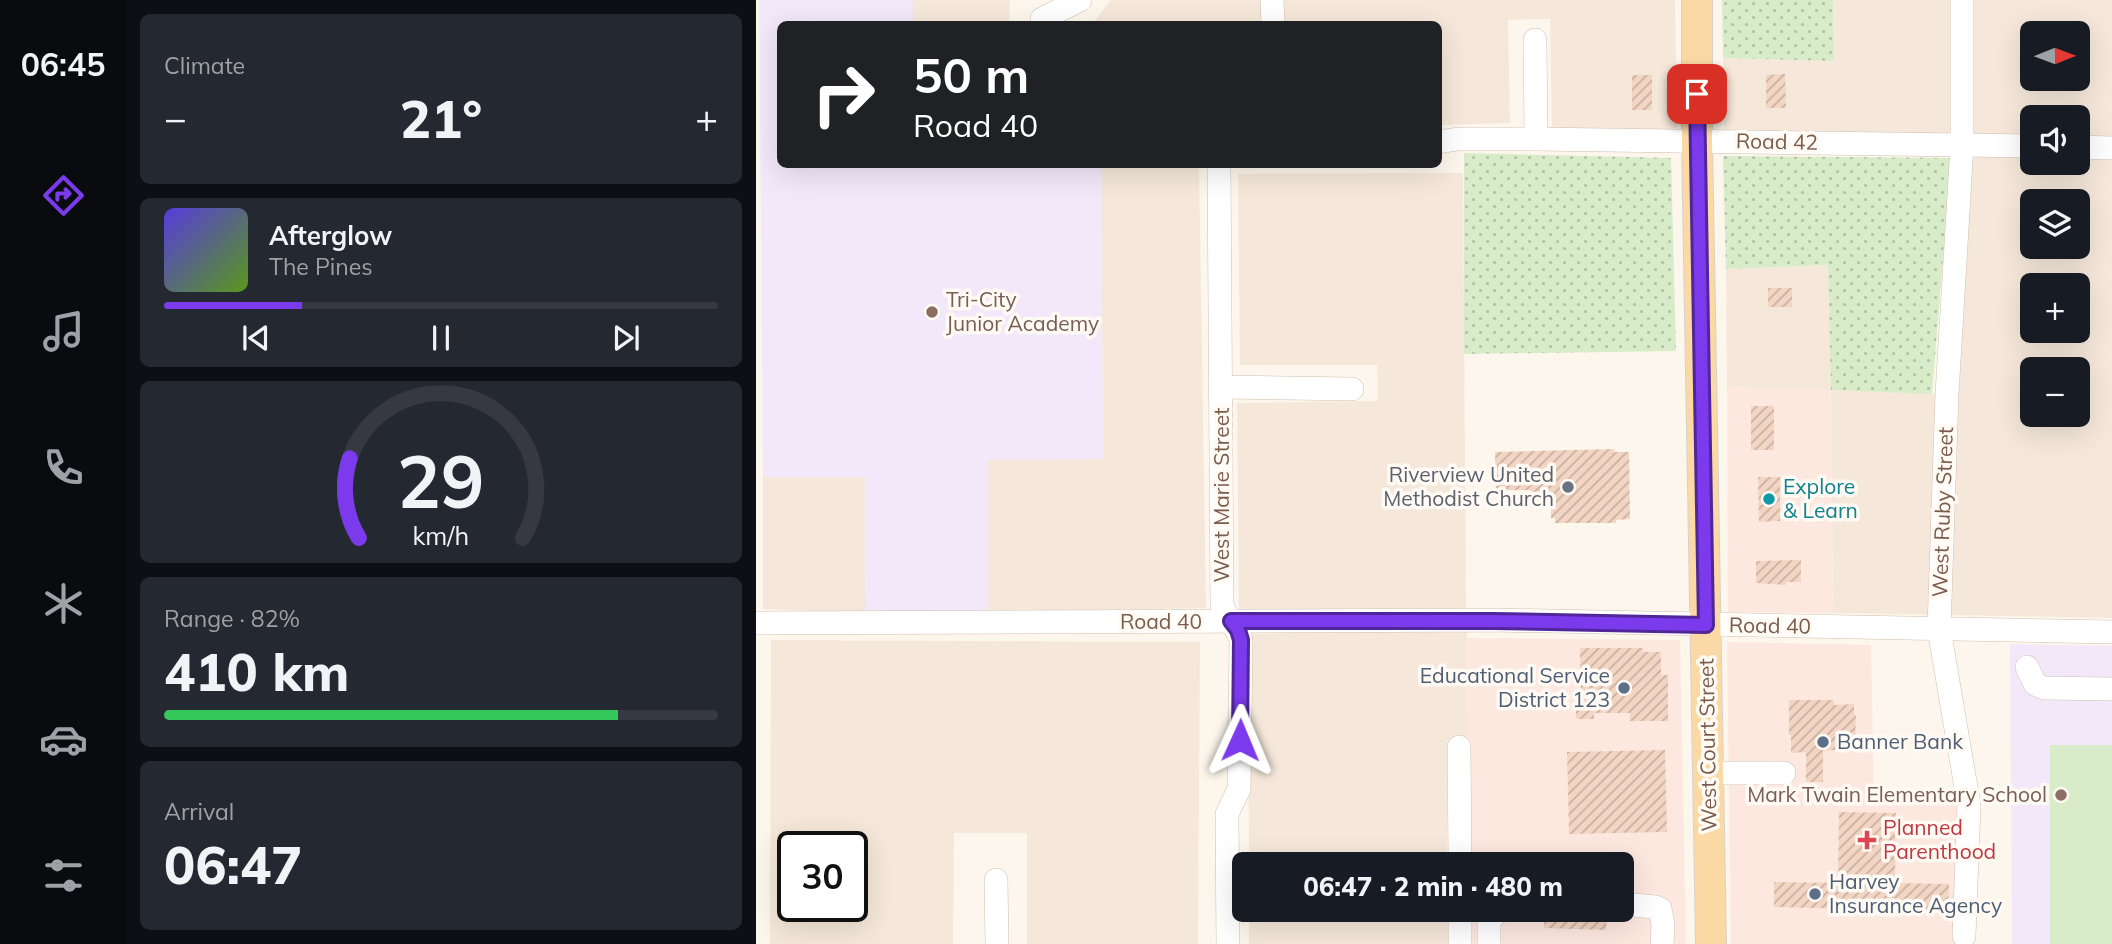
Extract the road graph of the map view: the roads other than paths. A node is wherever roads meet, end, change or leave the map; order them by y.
1 (1080, 0) edge
2 (1272, 0) edge
3 (1697, 0) edge
4 (1962, 0) edge
5 (1042, 19) dead end
6 (1273, 21) edge
7 (1535, 40) dead end
8 (1536, 139) junction
9 (1442, 141) edge
10 (1697, 141) junction
11 (1962, 145) junction
12 (2020, 146) edge
13 (2090, 147) edge
14 (2112, 148) edge
15 (1219, 168) edge
16 (1222, 387) junction
17 (1352, 390) dead end
18 (1231, 621) junction
19 (756, 623) edge
20 (1706, 625) junction
21 (1939, 629) junction
22 (2112, 632) edge
23 (2027, 667) dead end
24 (2112, 690) edge
25 (1459, 747) dead end
26 (1784, 773) dead end
27 (1708, 774) junction
28 (1460, 852) edge
29 (996, 880) dead end
30 (1634, 905) edge
31 (1460, 922) edge
32 (1489, 922) edge
33 (1964, 936) dead end
34 (997, 944) edge
35 (1228, 944) edge
36 (1460, 944) edge
37 (1489, 944) edge
38 (1662, 944) edge
39 (1711, 944) edge

1 - 5 street
2 - 6 street
3 - 10 main road, West Court Street
4 - 11 street
7 - 8 street
8 - 9 street, Road 42
8 - 10 street, Road 42
10 - 11 street, Road 42
10 - 20 main road, West Court Street
11 - 12 street, Road 42
11 - 21 street, West Ruby Street
13 - 14 street
15 - 16 street, West Marie Street
16 - 17 street
16 - 18 street, West Marie Street
18 - 19 street, Road 40
18 - 20 street, Road 40
18 - 35 street, West Marie Street
20 - 21 street, Road 40
20 - 27 main road, West Court Street
21 - 22 street, Road 40
21 - 33 street, West Ruby Street
23 - 24 street
25 - 28 street
26 - 27 street
27 - 39 main road, West Court Street
29 - 34 street
30 - 38 street
31 - 36 street
32 - 37 street

